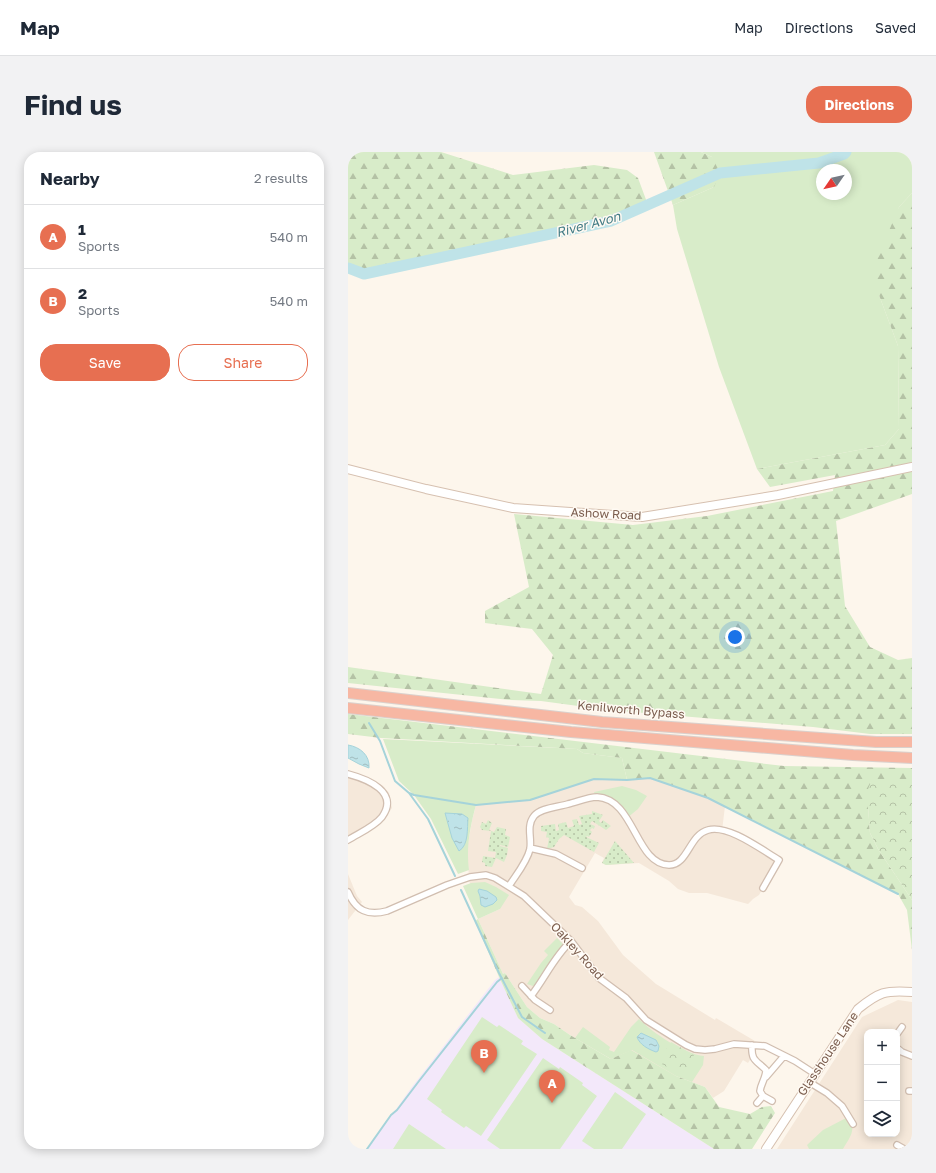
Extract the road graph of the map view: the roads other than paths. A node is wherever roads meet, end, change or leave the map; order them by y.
1 (912, 467) edge
2 (348, 469) edge
3 (348, 693) edge
4 (348, 708) edge
5 (912, 742) edge
6 (912, 758) edge
7 (348, 774) edge
8 (348, 840) edge
9 (530, 848) junction
10 (582, 868) dead end
11 (510, 886) junction
12 (762, 888) dead end
13 (348, 894) edge
14 (571, 941) junction
15 (522, 986) dead end
16 (912, 992) edge
17 (531, 996) junction
18 (550, 1010) dead end
19 (902, 1027) dead end
20 (900, 1030) edge
21 (752, 1045) junction
22 (900, 1050) edge
23 (784, 1056) junction
24 (912, 1056) edge
25 (815, 1074) junction
26 (766, 1077) junction
27 (809, 1082) junction
28 (763, 1096) junction
29 (772, 1101) dead end
30 (757, 1103) dead end
31 (853, 1124) dead end
32 (897, 1144) dead end
33 (766, 1149) edge
34 (904, 1149) edge

1 - 2 main road, Ashow Road
3 - 5 highway, Kenilworth Bypass
4 - 6 highway
7 - 8 street
9 - 10 street
9 - 11 street
9 - 12 street
11 - 13 street, Oakley Road
11 - 14 street, Oakley Road
14 - 17 street
14 - 21 street, Oakley Road
15 - 17 street
16 - 25 main road, Glasshouse Lane
17 - 18 street
19 - 20 street
21 - 23 street, Oakley Road
21 - 26 street
22 - 24 street
23 - 25 street, Oakley Road
23 - 26 street
25 - 27 main road, Glasshouse Lane
26 - 28 street
27 - 31 street
27 - 33 main road, Glasshouse Lane
28 - 29 street
28 - 30 street
32 - 34 street

